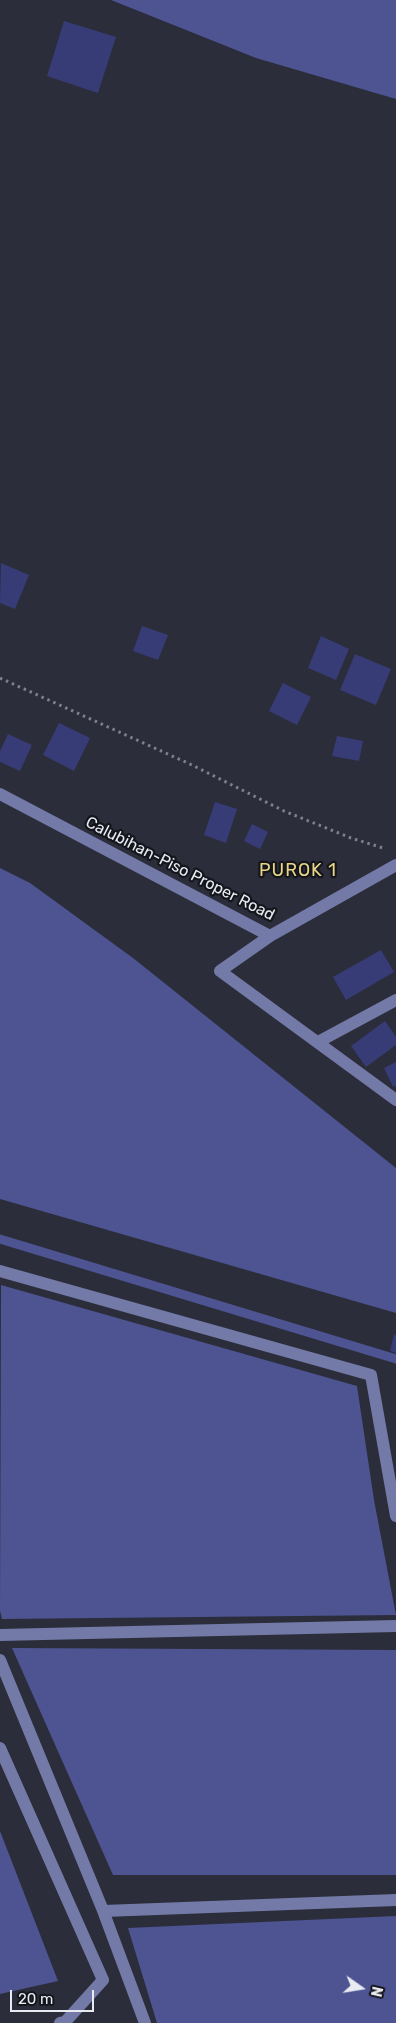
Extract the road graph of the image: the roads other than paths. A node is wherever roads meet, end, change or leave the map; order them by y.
1 (0, 794) edge
2 (396, 865) edge
3 (270, 936) junction
4 (396, 1000) edge
5 (318, 1042) junction
6 (396, 1100) edge
7 (0, 1271) edge
8 (396, 1516) edge
9 (396, 1626) edge
10 (0, 1635) edge
11 (0, 1660) edge
12 (0, 1748) edge
13 (396, 1900) edge
14 (104, 1911) junction
15 (60, 2023) edge
16 (145, 2023) edge

1 - 3 street, Calubihan-Piso Proper Road
2 - 3 street, Calubihan-Piso Proper Road
3 - 5 street
4 - 5 street
5 - 6 street
7 - 8 street
9 - 10 street
11 - 14 street
12 - 15 street
13 - 14 street
14 - 16 street

